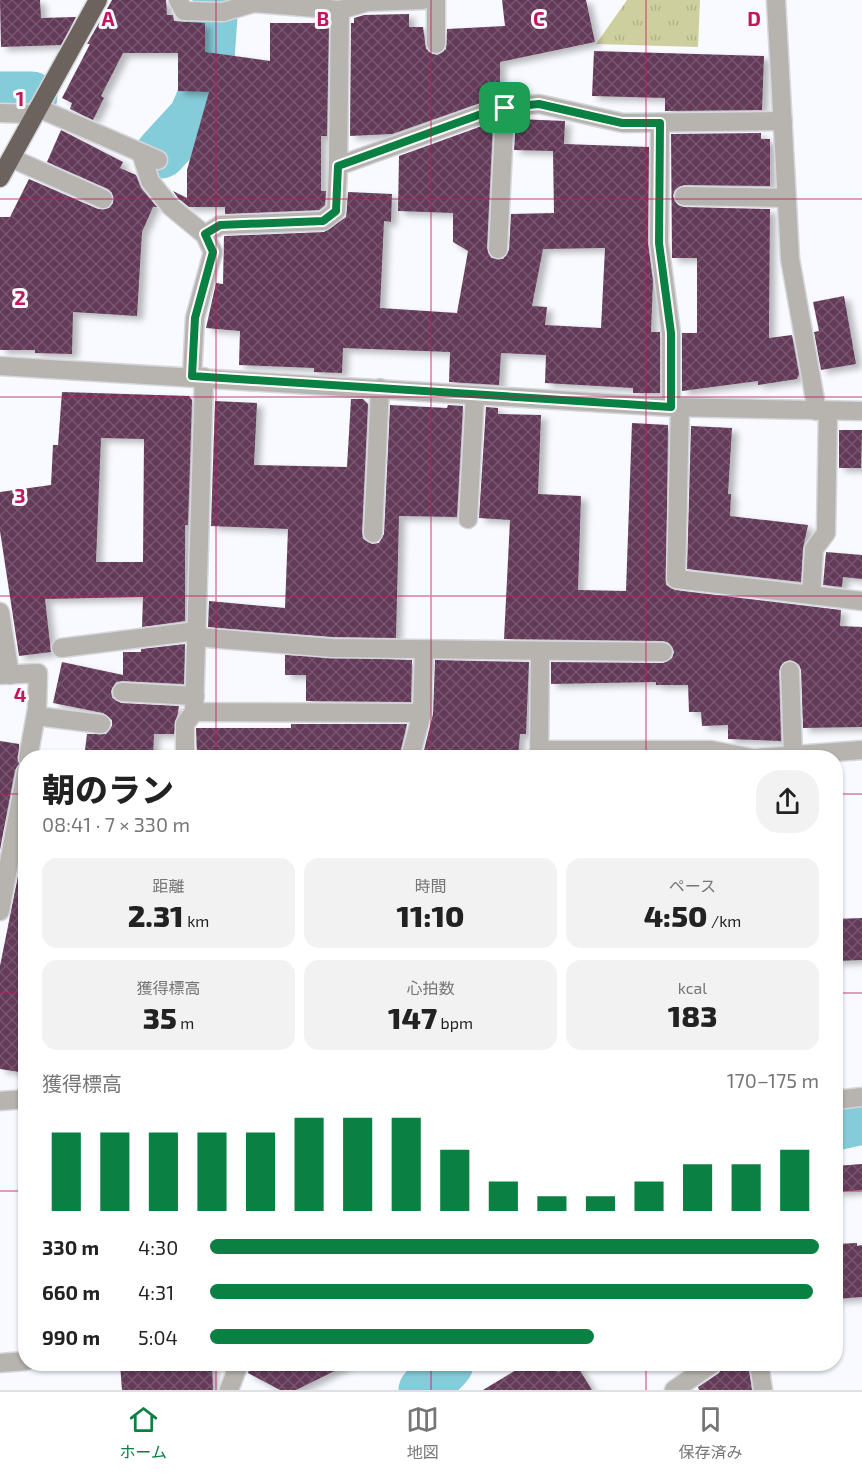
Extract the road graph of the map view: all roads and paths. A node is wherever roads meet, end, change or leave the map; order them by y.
1 (98, 0) edge
2 (178, 0) edge
3 (423, 0) edge
4 (436, 0) edge
5 (776, 0) edge
6 (340, 10) junction
7 (436, 45) dead end
8 (505, 108) junction
9 (37, 111) junction
10 (0, 113) edge
11 (783, 121) junction
12 (660, 123) junction
13 (141, 153) junction
14 (11, 158) junction
15 (158, 160) dead end
16 (338, 166) junction
17 (0, 178) edge
18 (684, 196) dead end
19 (786, 198) junction
20 (103, 200) dead end
21 (205, 234) junction
22 (498, 249) dead end
23 (0, 366) edge
24 (198, 376) junction
25 (380, 388) junction
26 (475, 395) junction
27 (676, 408) junction
28 (823, 411) junction
29 (862, 411) edge
30 (468, 519) dead end
31 (373, 532) dead end
32 (811, 595) junction
33 (862, 601) edge
34 (0, 612) edge
35 (196, 634) junction
36 (61, 648) dead end
37 (424, 651) junction
38 (540, 651) junction
39 (663, 652) dead end
40 (790, 671) dead end
41 (5, 675) edge
42 (122, 692) dead end
43 (194, 704) junction
44 (422, 713) junction
45 (36, 716) junction
46 (101, 724) dead end
47 (30, 750) edge
48 (185, 750) edge
49 (412, 750) edge
50 (538, 750) edge
51 (794, 750) edge
52 (862, 750) edge
53 (843, 751) edge
54 (18, 835) edge
55 (3, 873) edge
56 (0, 911) edge
57 (862, 1097) edge
58 (843, 1099) edge
59 (18, 1100) edge
60 (0, 1101) edge
61 (18, 1362) edge
62 (0, 1363) edge
63 (236, 1371) edge
64 (702, 1371) edge
65 (760, 1371) edge
66 (229, 1390) edge
67 (674, 1390) edge
68 (763, 1390) edge

1 - 9 highway
2 - 6 street
3 - 6 street
4 - 7 street
5 - 11 street
6 - 16 street
8 - 12 street
8 - 16 street
8 - 22 street
9 - 10 street
9 - 13 street
9 - 14 highway
11 - 12 street
11 - 19 street
12 - 27 street
13 - 15 street
13 - 21 street
14 - 17 highway
14 - 20 street
16 - 21 street
18 - 19 street
19 - 28 street
21 - 24 street
23 - 24 street
24 - 25 street
24 - 35 street
25 - 26 street
25 - 31 street
26 - 27 street
26 - 30 street
27 - 28 street
27 - 32 street
28 - 29 street
28 - 32 street
32 - 33 street
34 - 41 street
35 - 36 street
35 - 37 street
35 - 43 street
37 - 38 street
37 - 44 street
38 - 39 street
38 - 50 street
40 - 51 street
41 - 45 street
42 - 43 street
43 - 44 street
43 - 48 street
44 - 49 street
45 - 46 street
45 - 47 street
52 - 53 street
54 - 55 street
55 - 56 street
57 - 58 street
59 - 60 street
61 - 62 street
63 - 66 street
64 - 67 street
65 - 68 street

